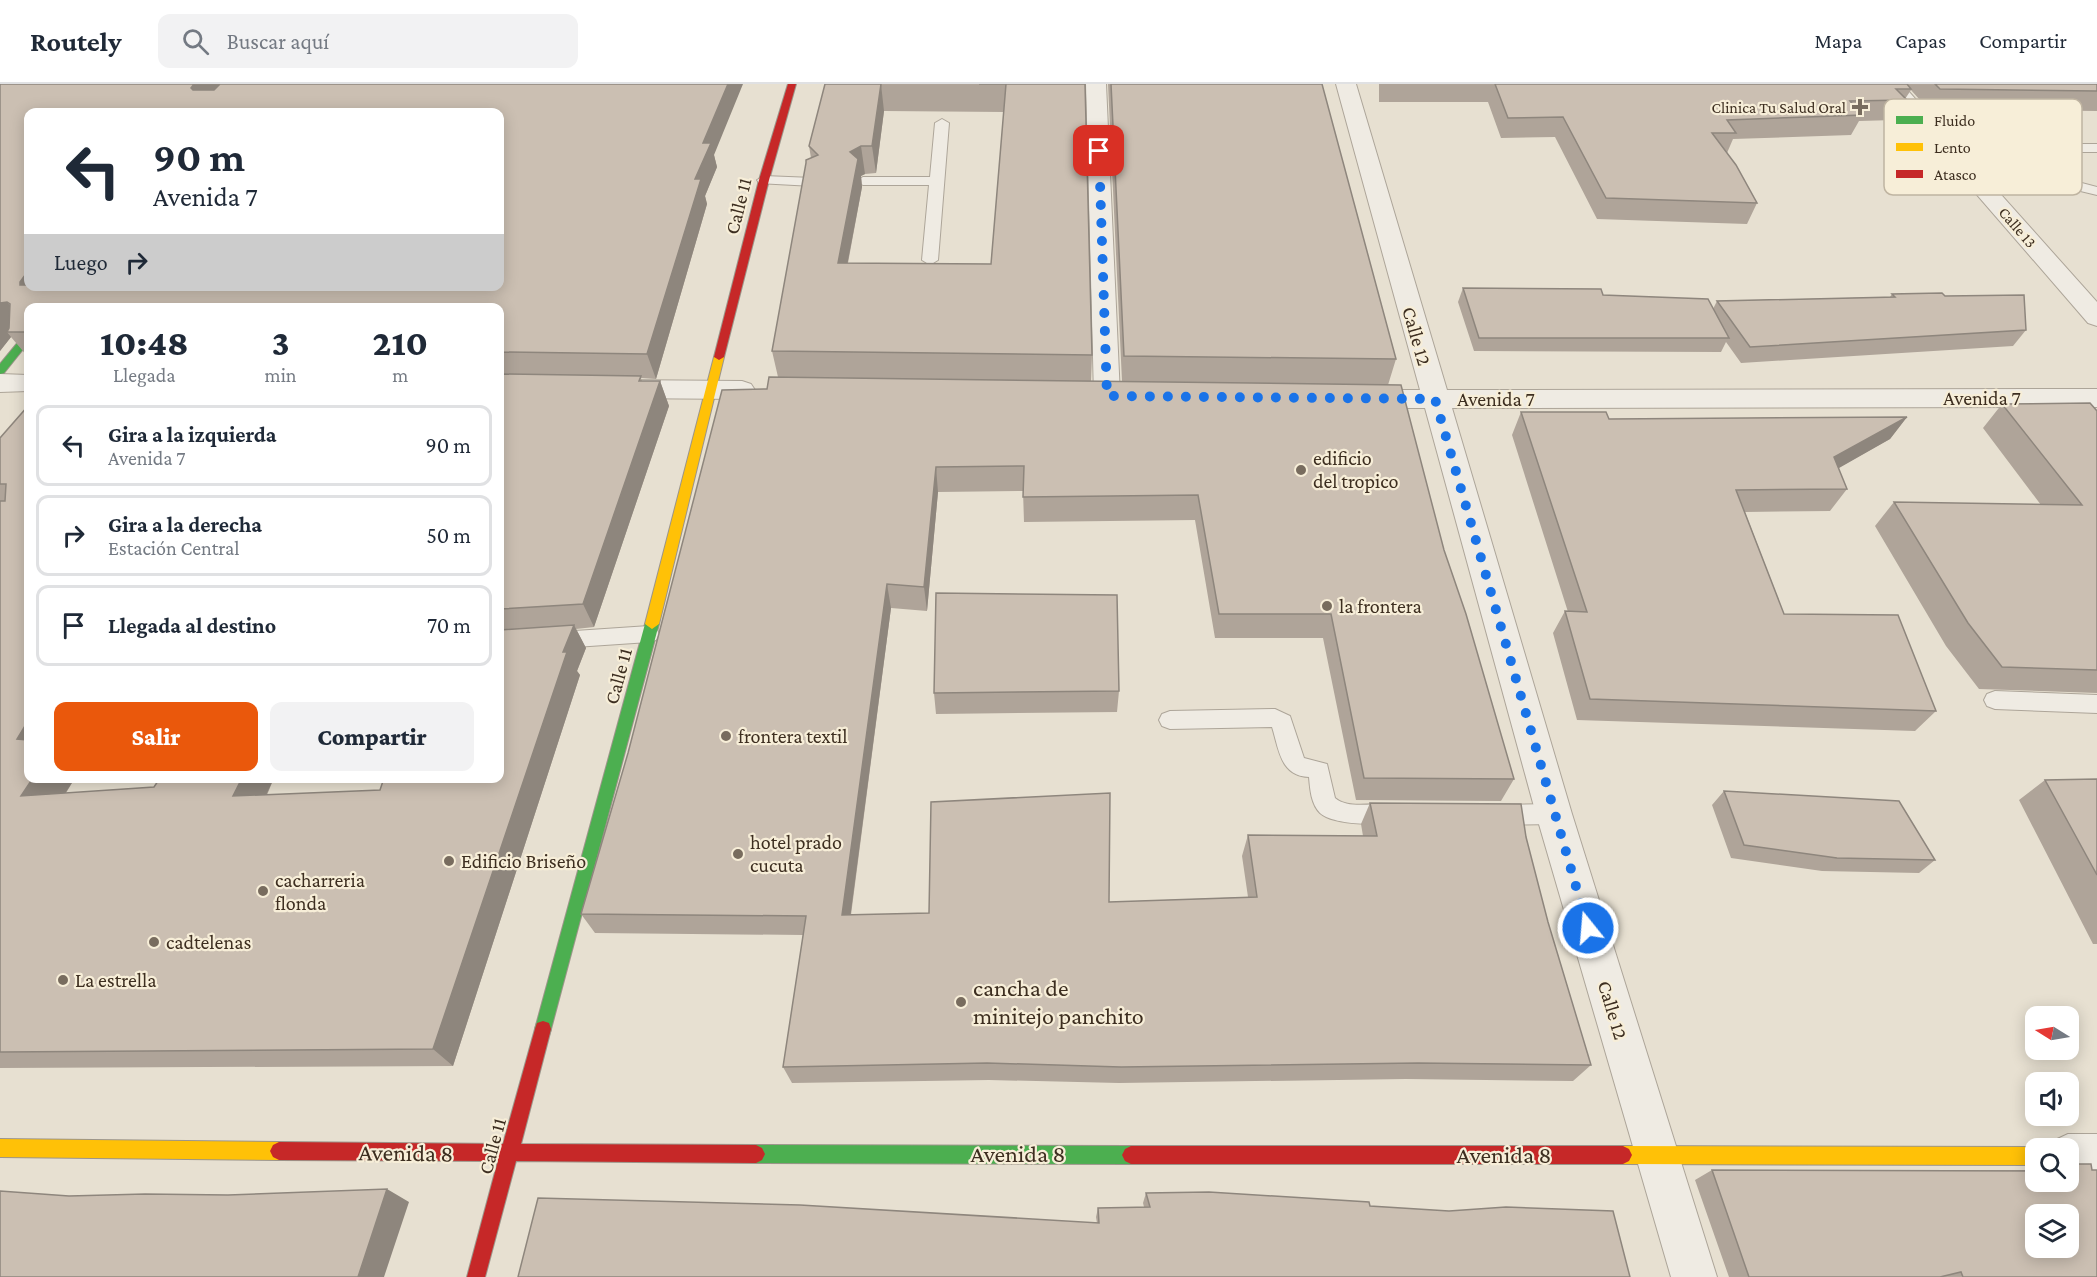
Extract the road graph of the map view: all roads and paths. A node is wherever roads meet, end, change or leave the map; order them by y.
1 (792, 84) edge
2 (1096, 84) edge
3 (1346, 84) edge
4 (1891, 84) edge
5 (1905, 99) edge
6 (942, 123) dead end
7 (764, 180) junction
8 (863, 181) edge
9 (938, 181) junction
10 (813, 182) edge
11 (2082, 187) edge
12 (2097, 191) edge
13 (1990, 195) edge
14 (930, 260) dead end
15 (2097, 318) edge
16 (24, 343) edge
17 (0, 371) edge
18 (0, 383) edge
19 (24, 383) edge
20 (594, 388) edge
21 (712, 390) junction
22 (772, 391) edge
23 (1107, 396) edge
24 (1341, 398) edge
25 (2097, 398) edge
26 (1435, 399) junction
27 (649, 634) junction
28 (504, 644) edge
29 (1995, 700) dead end
30 (2097, 704) edge
31 (1170, 720) dead end
32 (1419, 814) edge
33 (1476, 814) edge
34 (1554, 814) junction
35 (0, 1148) edge
36 (510, 1154) junction
37 (1657, 1155) junction
38 (2025, 1156) edge
39 (476, 1277) edge
40 (1694, 1277) edge

1 - 7 street, Calle 11
2 - 23 street
3 - 26 street, Calle 12
4 - 5 street, Calle 13
6 - 9 lane
7 - 10 lane
7 - 21 street, Calle 11
8 - 9 lane
9 - 14 lane
11 - 12 lane
13 - 15 street, Calle 13
16 - 17 street
18 - 19 street
20 - 21 street
21 - 22 street
21 - 27 street, Calle 11
24 - 26 street, Avenida 7
25 - 26 street, Avenida 7
26 - 34 street, Calle 12
27 - 28 lane
27 - 36 street, Calle 11
29 - 30 lane
31 - 32 lane
33 - 34 lane
34 - 37 street, Calle 12
35 - 36 street, Avenida 8
36 - 37 street, Avenida 8
36 - 39 street, Calle 11
37 - 38 street, Avenida 8
37 - 40 street, Calle 12

